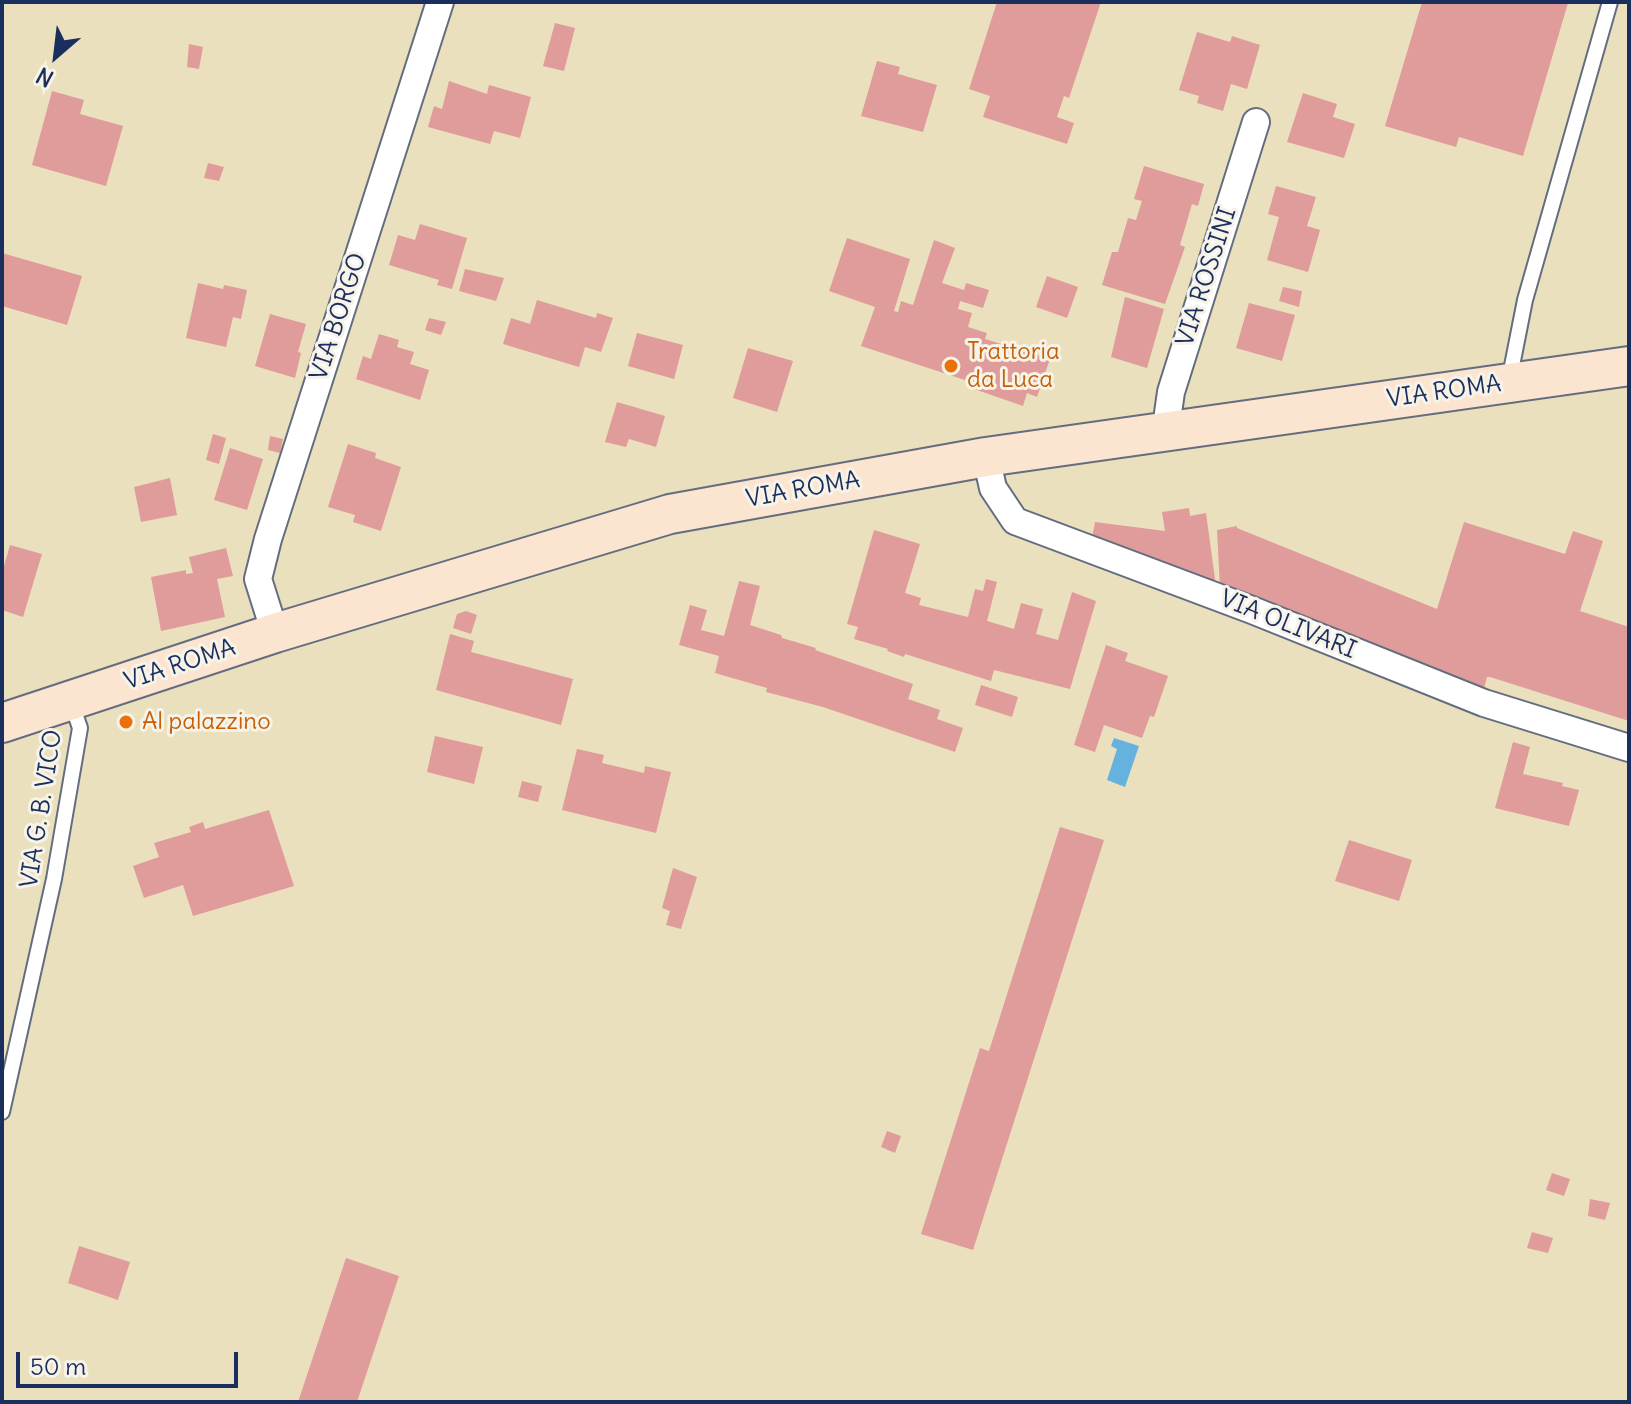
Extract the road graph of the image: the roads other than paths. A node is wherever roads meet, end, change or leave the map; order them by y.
1 (440, 2) edge
2 (1610, 2) edge
3 (1256, 122) dead end
4 (1629, 366) edge
5 (1509, 382) junction
6 (1170, 433) junction
7 (986, 457) junction
8 (275, 633) junction
9 (71, 701) junction
10 (2, 723) edge
11 (1629, 748) edge
12 (2, 1112) edge

1 - 8 street, VIA BORGO
2 - 5 lane
3 - 6 street, VIA ROSSINI
4 - 5 main road, VIA ROMA
5 - 6 main road, VIA ROMA
6 - 7 main road, VIA ROMA
7 - 8 main road, VIA ROMA
7 - 11 street, VIA OLIVARI
8 - 9 main road, VIA ROMA
9 - 10 main road, VIA ROMA
9 - 12 lane, VIA G. B. VICO

